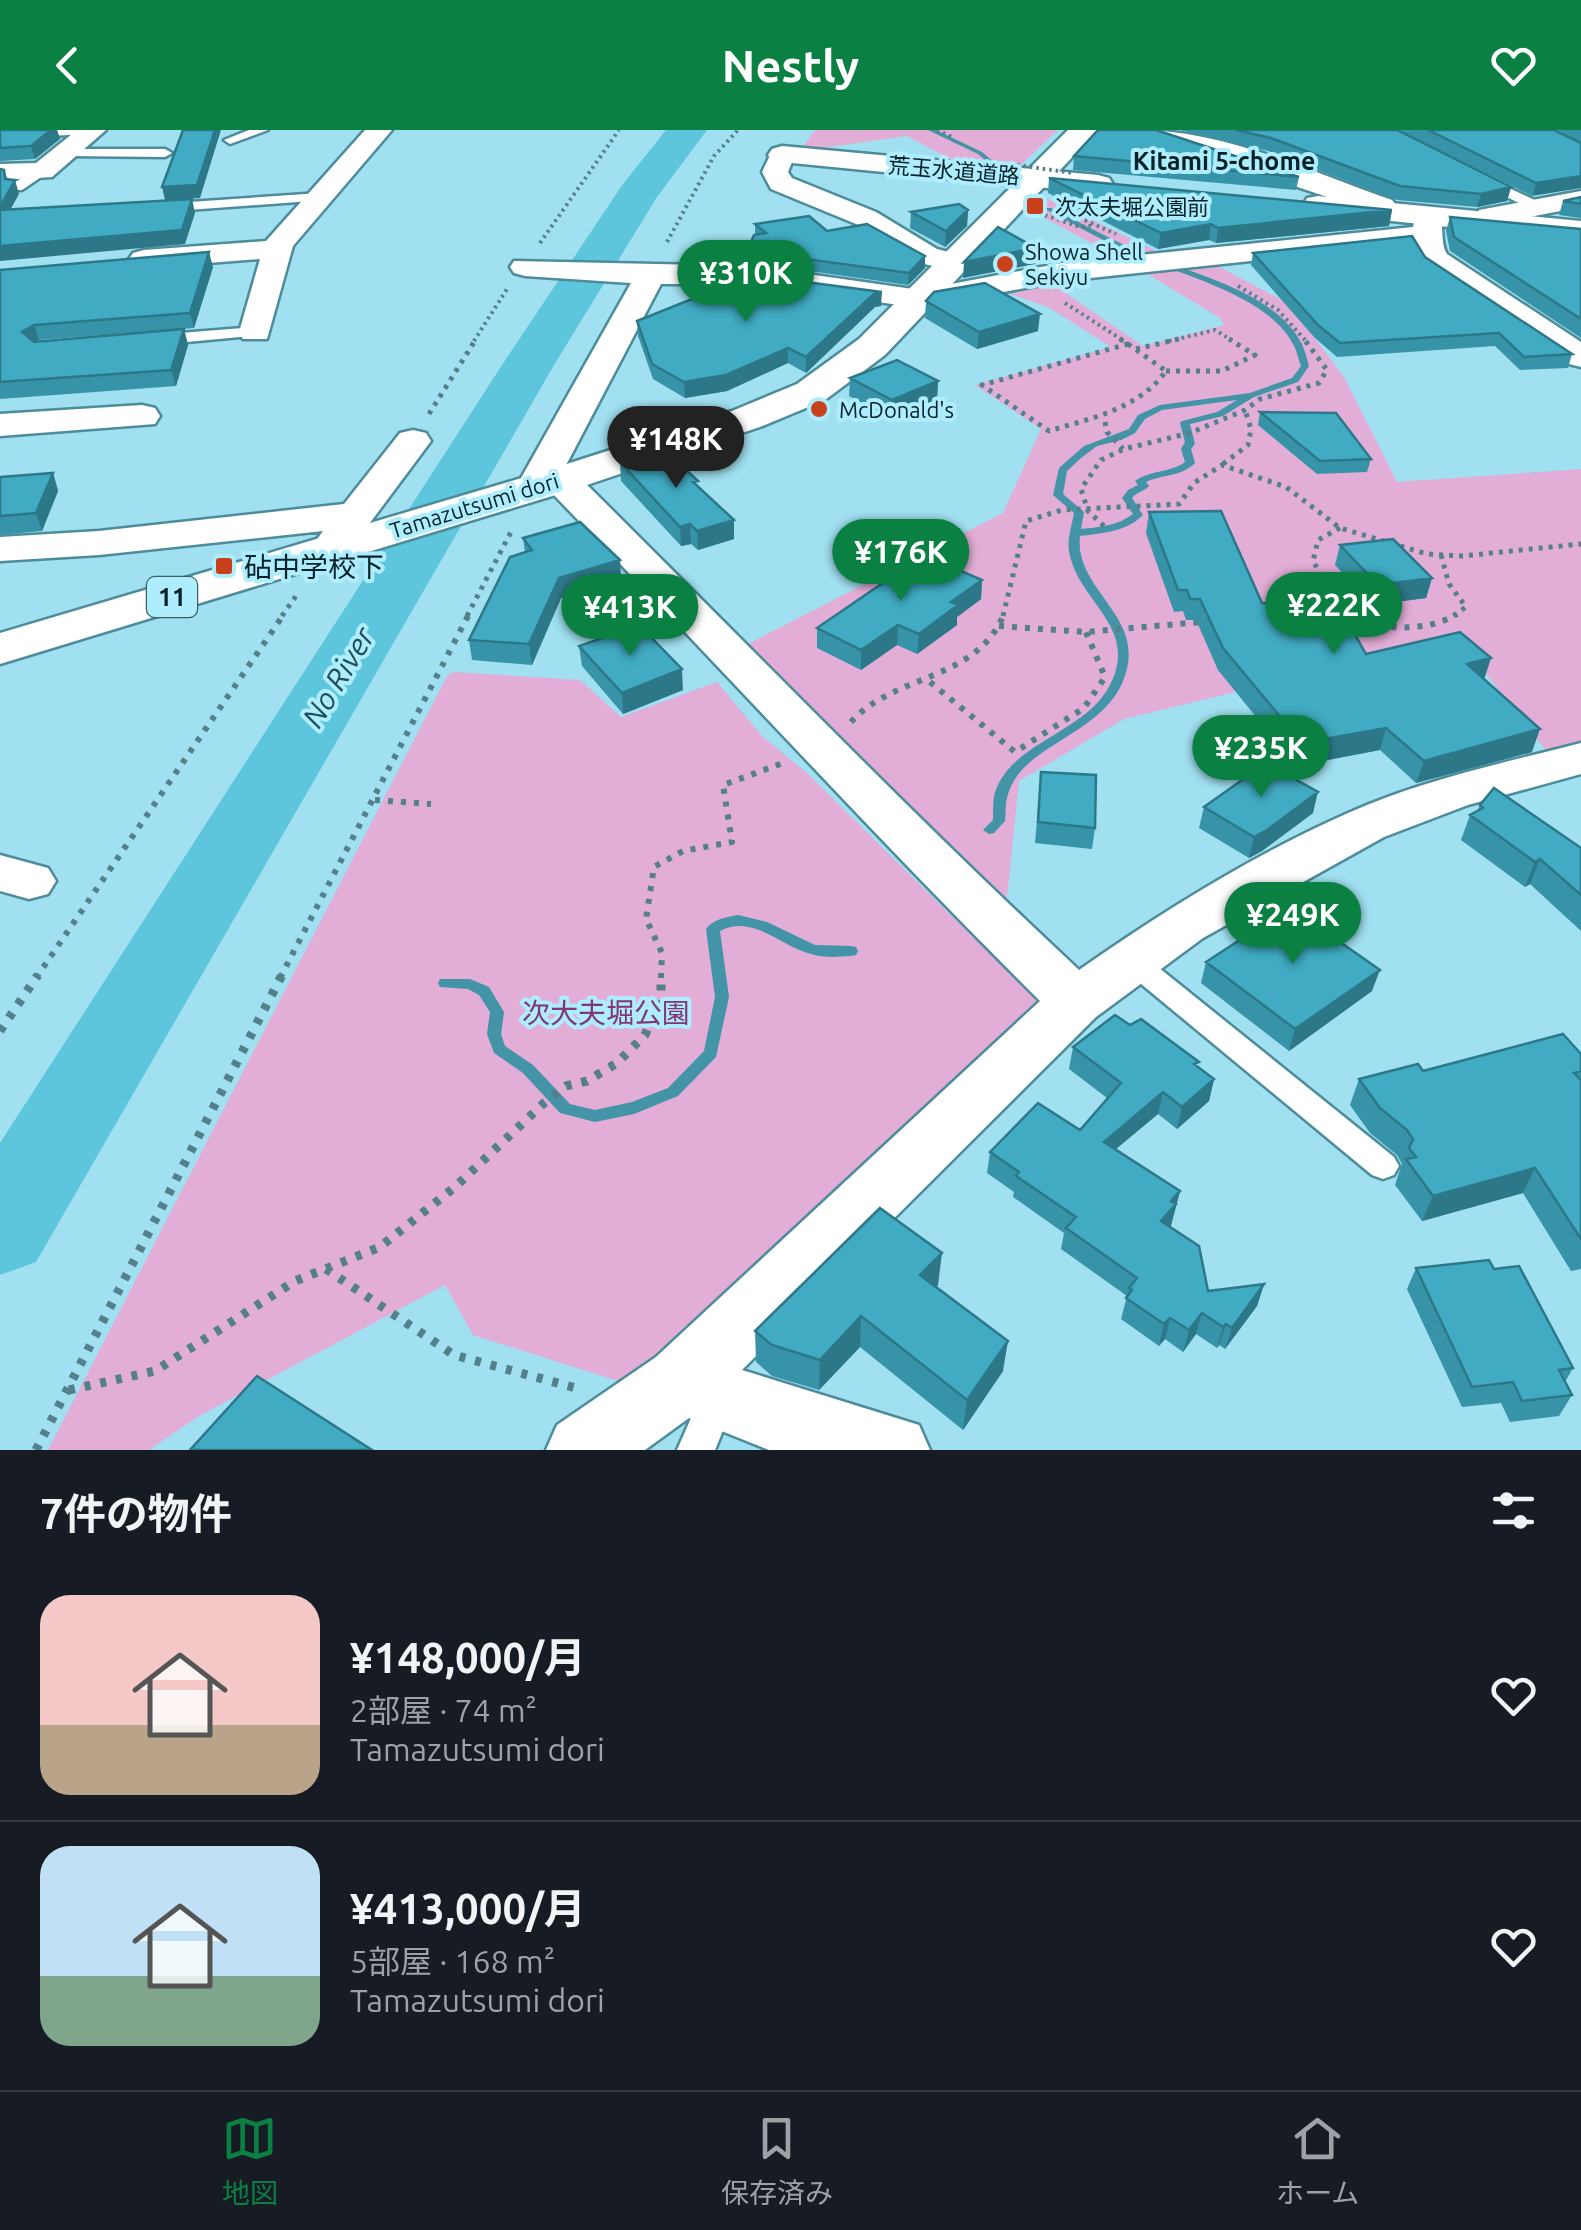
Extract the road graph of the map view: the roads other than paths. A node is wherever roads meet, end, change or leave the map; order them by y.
1 (92, 130) edge
2 (262, 130) edge
3 (379, 130) edge
4 (809, 130) edge
5 (1084, 130) edge
6 (1151, 130) edge
7 (0, 134) edge
8 (230, 140) dead end
9 (69, 152) junction
10 (165, 153) dead end
11 (782, 155) junction
12 (1468, 173) edge
13 (8, 179) edge
14 (1040, 182) junction
15 (1136, 188) edge
16 (320, 197) junction
17 (1581, 198) edge
18 (1271, 201) edge
19 (1538, 207) junction
20 (146, 209) edge
21 (1388, 212) junction
22 (1489, 222) junction
23 (1427, 225) junction
24 (1581, 231) edge
25 (276, 249) junction
26 (117, 262) edge
27 (954, 262) junction
28 (529, 268) dead end
29 (644, 275) junction
30 (920, 300) junction
31 (255, 332) joint
32 (137, 342) edge
33 (1581, 357) edge
34 (142, 416) dead end
35 (0, 425) edge
36 (413, 441) dead end
37 (536, 487) junction
38 (343, 536) junction
39 (0, 549) edge
40 (0, 649) edge
41 (1581, 758) edge
42 (1133, 962) junction
43 (1076, 1002) junction
44 (1383, 1166) dead end
45 (686, 1408) edge
46 (583, 1450) edge
47 (893, 1450) edge

1 - 7 lane
1 - 9 street
2 - 8 lane
3 - 16 street
4 - 11 main road
5 - 14 main road, Tamazutsumi dori / 11
6 - 21 street
9 - 10 lane
9 - 13 street
11 - 14 main road, 荒玉水道道路
11 - 27 street
12 - 19 lane
14 - 15 main road, 荒玉水道道路
14 - 27 main road, Tamazutsumi dori / 11
16 - 20 lane
16 - 25 street
17 - 19 street
18 - 21 main road
19 - 22 street
21 - 23 main road
22 - 23 main road
22 - 24 main road
23 - 30 street
23 - 33 street
25 - 26 street
25 - 31 street
27 - 30 main road, Tamazutsumi dori / 11
28 - 29 street
29 - 30 street
29 - 37 street
30 - 37 main road, Tamazutsumi dori / 11
31 - 32 lane
34 - 35 street
36 - 38 street
37 - 38 main road, Tamazutsumi dori / 11
37 - 43 street
38 - 39 street
38 - 40 main road, Tamazutsumi dori / 11
41 - 42 street
42 - 43 street
42 - 44 lane
43 - 45 street
45 - 46 street
45 - 47 street

